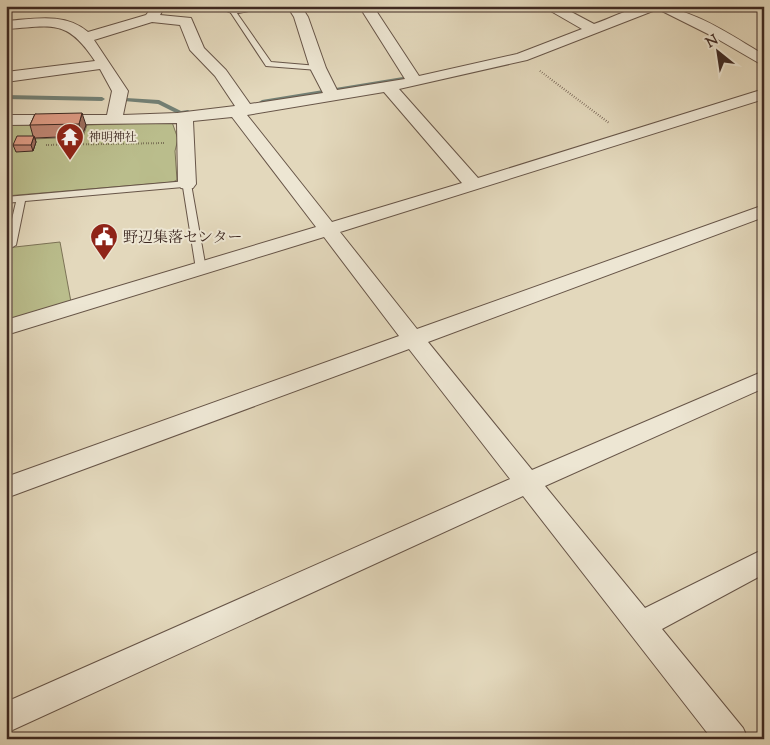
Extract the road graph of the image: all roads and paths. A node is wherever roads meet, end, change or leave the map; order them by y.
1 (252, 6) edge
2 (294, 6) edge
3 (366, 6) edge
4 (549, 6) edge
5 (655, 6) edge
6 (662, 6) edge
7 (230, 8) edge
8 (155, 12) edge
9 (6, 25) edge
10 (594, 30) junction
11 (85, 38) junction
12 (522, 57) junction
13 (764, 62) edge
14 (104, 64) junction
15 (318, 68) junction
16 (6, 77) edge
17 (415, 82) junction
18 (388, 87) junction
19 (764, 94) edge
20 (332, 95) junction
21 (241, 111) junction
22 (185, 117) junction
23 (6, 120) edge
24 (114, 120) junction
25 (627, 137) junction
26 (186, 143) junction
27 (46, 145) dead end
28 (186, 184) junction
29 (474, 185) junction
30 (21, 198) junction
31 (6, 200) edge
32 (764, 211) edge
33 (329, 230) junction
34 (11, 245) dead end
35 (201, 269) junction
36 (6, 328) edge
37 (413, 338) junction
38 (764, 378) edge
39 (527, 483) junction
40 (6, 488) edge
41 (764, 560) edge
42 (641, 625) junction
43 (6, 718) edge
44 (732, 739) edge

1 - 7 street
2 - 15 street
3 - 17 street
4 - 10 street
5 - 10 street
6 - 13 street
7 - 15 lane
8 - 11 street
8 - 21 street
9 - 11 street
10 - 12 street
11 - 14 street
12 - 17 street
12 - 25 path
14 - 16 street
14 - 24 street
15 - 20 street
17 - 18 street
18 - 20 street
18 - 29 street
19 - 25 street
20 - 21 street
21 - 22 street
21 - 33 street
22 - 24 street
22 - 26 street
23 - 24 street
25 - 29 street
26 - 27 path
26 - 28 street
28 - 30 lane
28 - 35 lane
29 - 33 street
30 - 31 lane
30 - 34 lane
32 - 37 street
33 - 35 street
33 - 37 street
35 - 36 street
37 - 39 street
37 - 40 street
38 - 39 street
39 - 42 street
39 - 43 street
41 - 42 street
42 - 44 street

